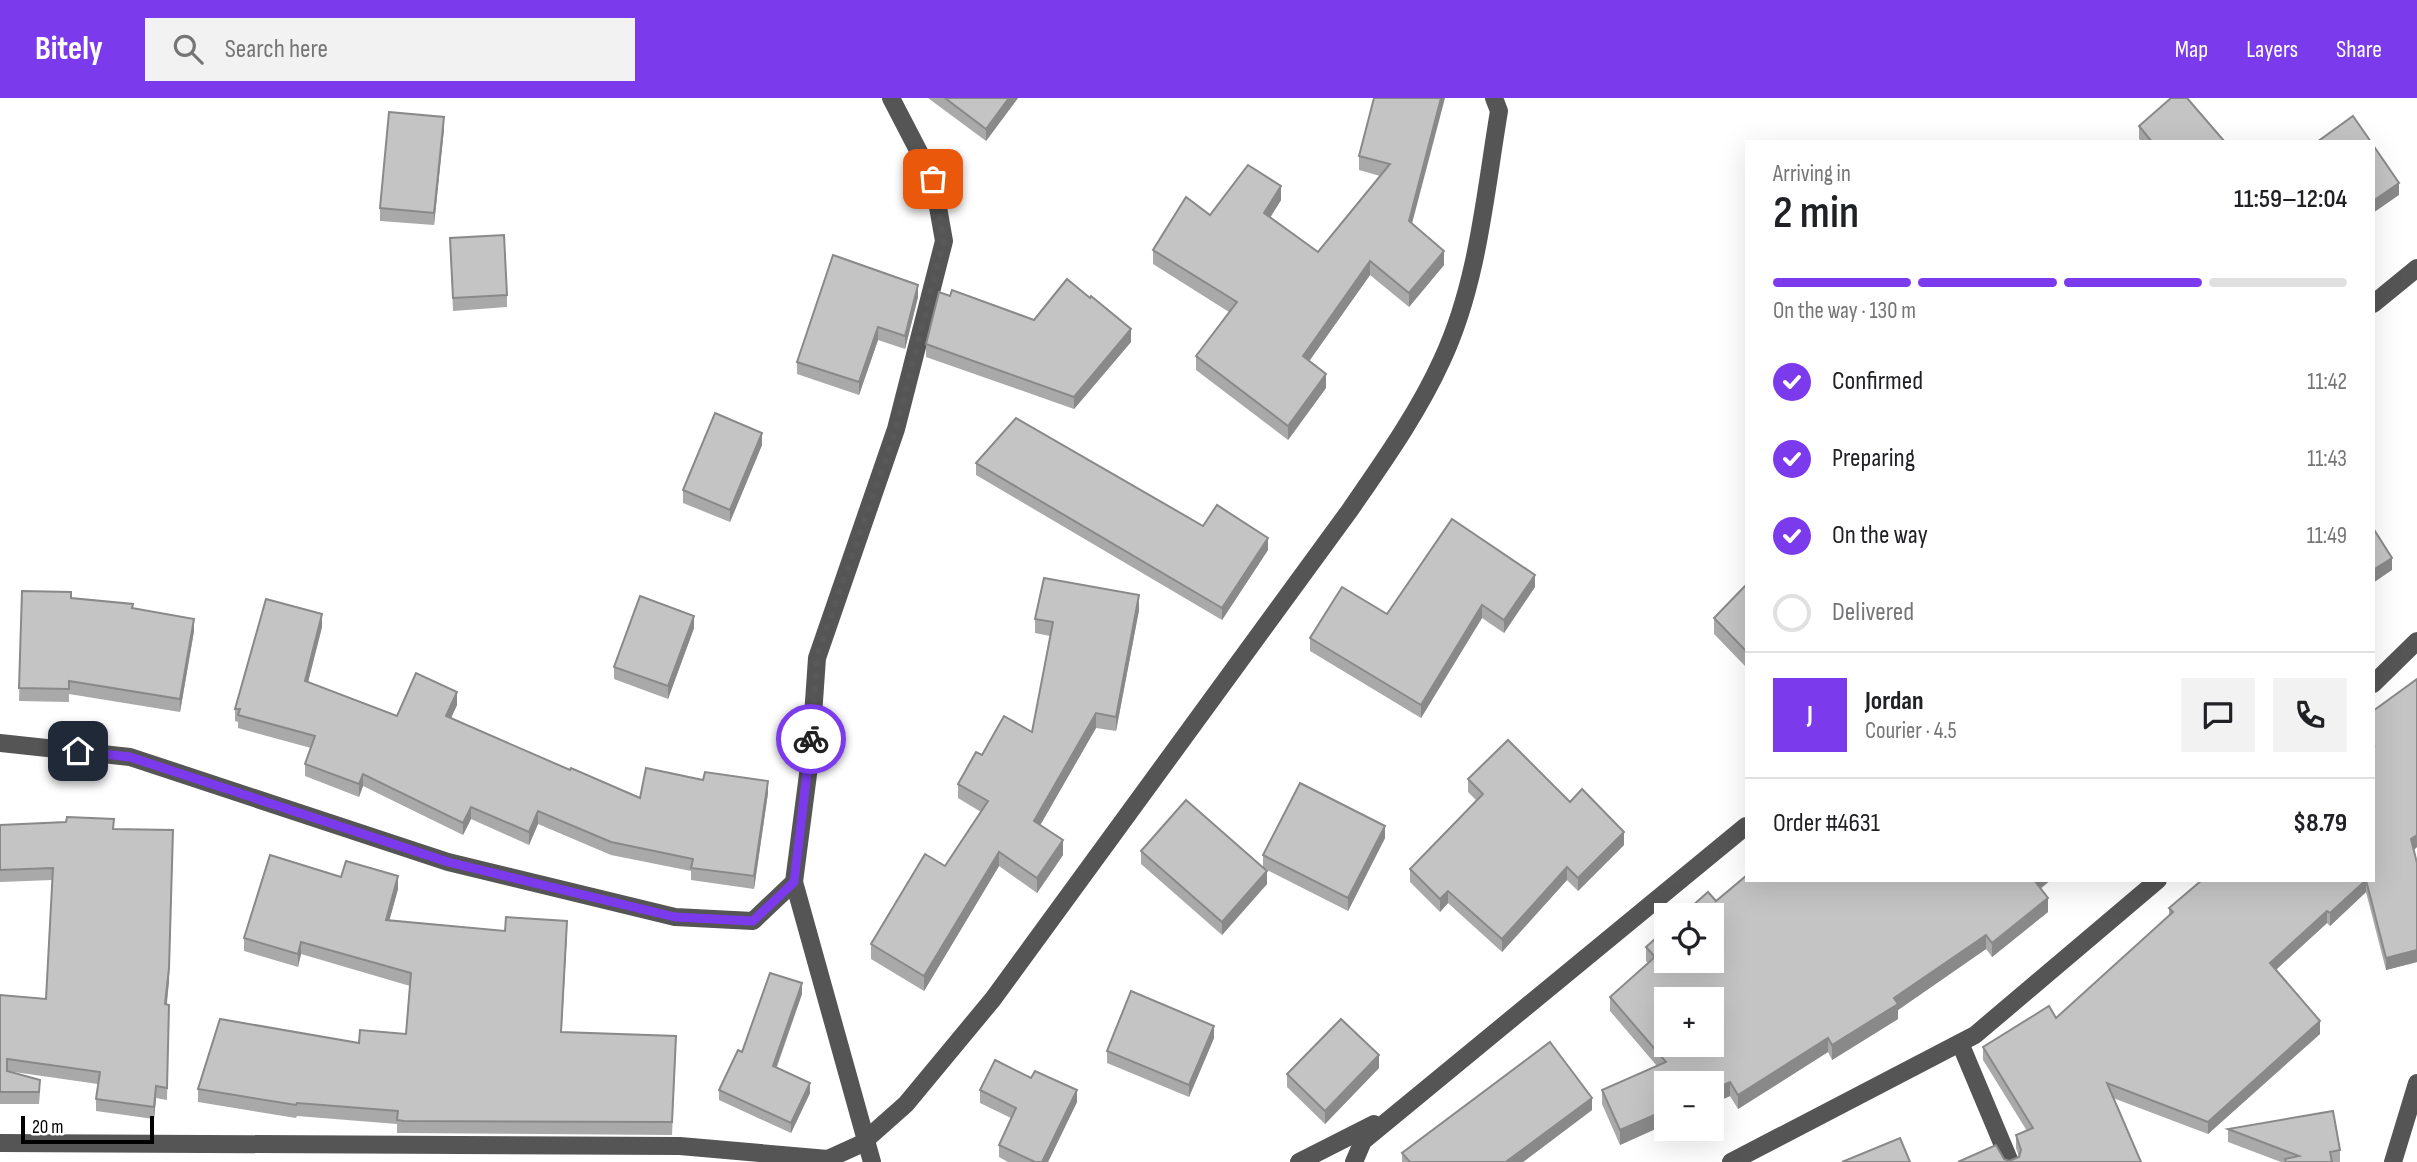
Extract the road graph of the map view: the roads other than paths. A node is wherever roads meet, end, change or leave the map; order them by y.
1 (891, 98) edge
2 (1494, 98) edge
3 (2417, 268) edge
4 (2375, 302) edge
5 (2417, 641) edge
6 (2375, 682) edge
7 (0, 743) edge
8 (1745, 827) edge
9 (794, 882) junction
10 (2156, 882) edge
11 (1960, 1044) junction
12 (2417, 1083) edge
13 (1401, 1110) junction
14 (866, 1140) junction
15 (0, 1143) edge
16 (872, 1162) edge
17 (1299, 1162) edge
18 (1354, 1162) edge
19 (1731, 1162) edge
20 (2010, 1162) edge
21 (2393, 1162) edge

1 - 9 street
2 - 14 street
3 - 4 street
5 - 6 street
7 - 9 street
8 - 13 street
9 - 14 street
10 - 11 street
11 - 19 street
11 - 20 street
12 - 21 street
13 - 17 street
13 - 18 street
14 - 15 street
14 - 16 street

